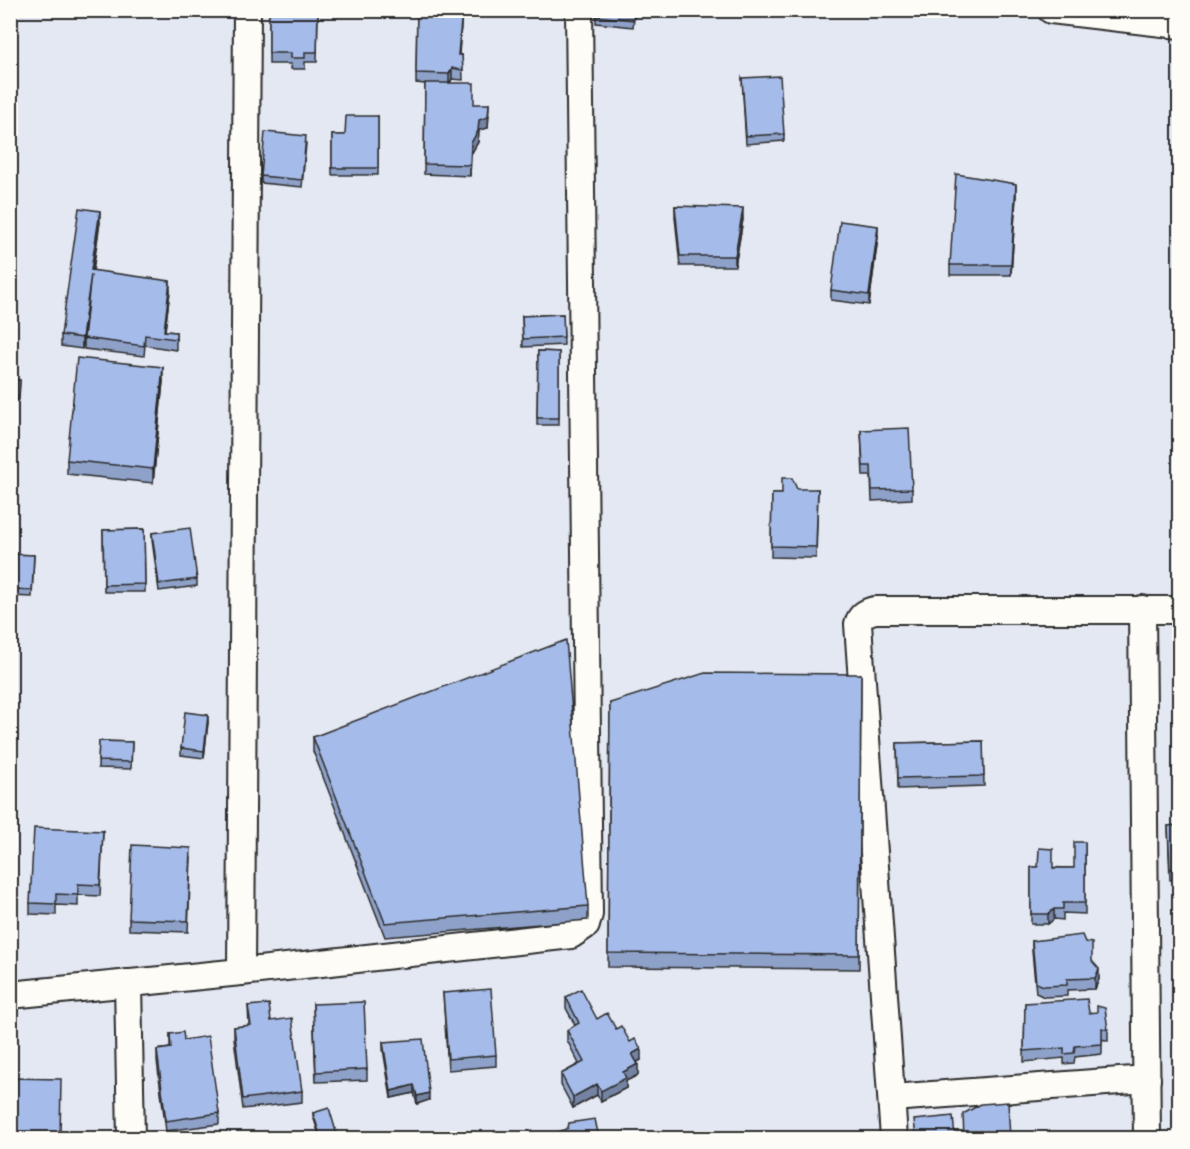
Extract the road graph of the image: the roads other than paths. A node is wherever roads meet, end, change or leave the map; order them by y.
1 (247, 10) edge
2 (579, 10) edge
3 (1051, 10) edge
4 (1179, 25) edge
5 (1142, 609) junction
6 (1179, 610) edge
7 (241, 972) junction
8 (128, 983) junction
9 (10, 995) edge
10 (1147, 1079) junction
11 (892, 1098) junction
12 (131, 1138) edge
13 (894, 1138) edge
14 (1147, 1138) edge

1 - 7 street
2 - 7 street
3 - 4 street
5 - 6 street
5 - 10 street
5 - 11 street
7 - 8 street
8 - 9 street
8 - 12 street
10 - 11 street
10 - 14 street
11 - 13 street

